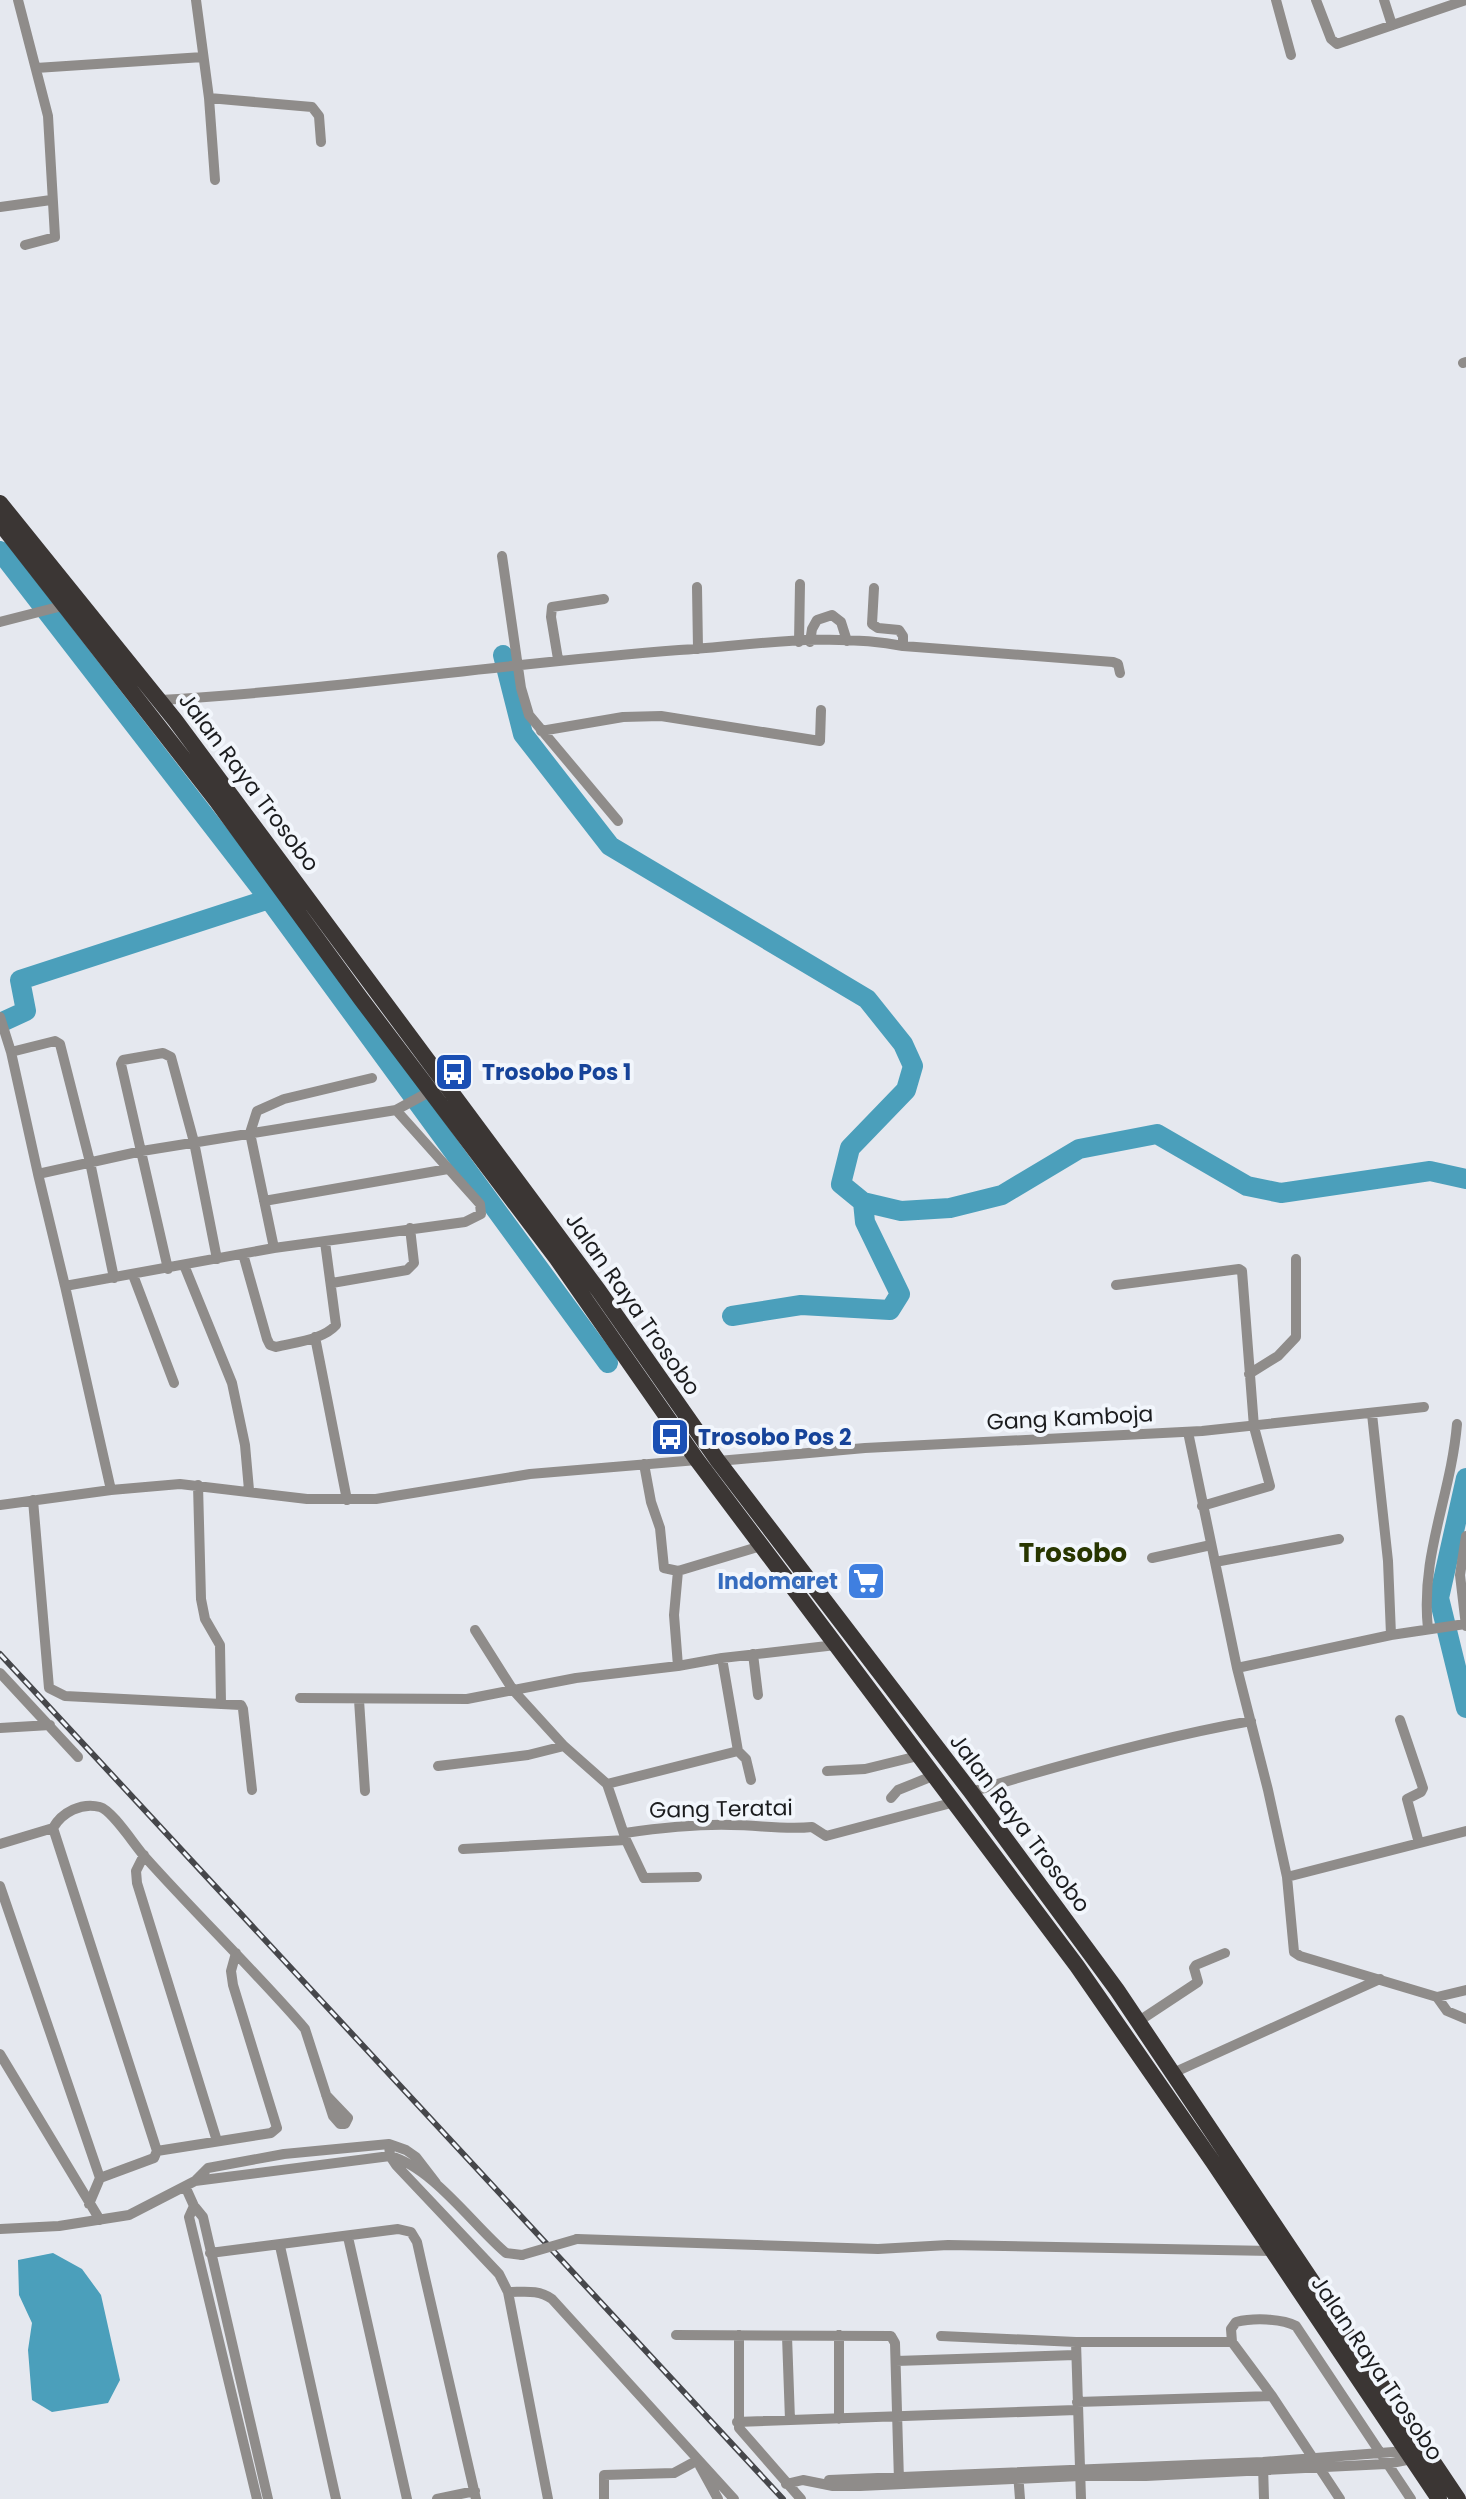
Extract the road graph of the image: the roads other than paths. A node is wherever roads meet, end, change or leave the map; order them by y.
1 (18, 0) edge
2 (196, 0) edge
3 (1276, 0) edge
4 (1316, 0) edge
5 (1384, 0) edge
6 (1466, 0) edge
7 (1392, 25) junction
8 (1291, 55) dead end
9 (203, 57) junction
10 (36, 68) junction
11 (209, 98) junction
12 (321, 142) dead end
13 (215, 180) dead end
14 (51, 200) junction
15 (0, 207) edge
16 (25, 245) dead end
17 (0, 503) edge
18 (0, 523) edge
19 (502, 556) dead end
20 (800, 584) dead end
21 (697, 587) dead end
22 (874, 588) dead end
23 (604, 599) dead end
24 (66, 605) junction
25 (0, 622) edge
26 (847, 641) junction
27 (805, 642) junction
28 (903, 646) junction
29 (698, 649) junction
30 (558, 659) junction
31 (515, 665) junction
32 (1120, 673) dead end
33 (160, 700) junction
34 (821, 710) dead end
35 (541, 731) junction
36 (618, 821) dead end
37 (1, 1021) edge
38 (7, 1048) edge
39 (372, 1078) dead end
40 (429, 1093) junction
41 (396, 1110) junction
42 (250, 1133) junction
43 (194, 1142) junction
44 (142, 1151) junction
45 (90, 1162) junction
46 (448, 1169) junction
47 (38, 1174) junction
48 (264, 1201) junction
49 (410, 1228) junction
50 (325, 1242) junction
51 (274, 1248) junction
52 (243, 1254) junction
53 (217, 1259) junction
54 (1296, 1259) dead end
55 (184, 1265) junction
56 (168, 1269) junction
57 (133, 1275) junction
58 (114, 1278) junction
59 (332, 1283) junction
60 (1116, 1285) dead end
61 (65, 1286) junction
62 (315, 1337) junction
63 (625, 1343) junction
64 (638, 1361) junction
65 (1249, 1374) junction
66 (174, 1383) dead end
67 (1424, 1407) dead end
68 (1372, 1414) junction
69 (1457, 1424) dead end
70 (1254, 1427) junction
71 (1188, 1432) junction
72 (697, 1460) junction
73 (718, 1461) junction
74 (644, 1464) junction
75 (198, 1485) junction
76 (111, 1490) junction
77 (249, 1490) junction
78 (33, 1500) junction
79 (347, 1500) junction
80 (0, 1505) edge
81 (1202, 1506) junction
82 (1466, 1536) edge
83 (1339, 1539) dead end
84 (1211, 1545) junction
85 (761, 1546) junction
86 (1464, 1556) edge
87 (1152, 1558) dead end
88 (1215, 1562) junction
89 (678, 1571) junction
90 (1464, 1625) edge
91 (1432, 1629) junction
92 (475, 1630) dead end
93 (1391, 1635) junction
94 (836, 1645) junction
95 (753, 1654) junction
96 (722, 1658) junction
97 (678, 1666) junction
98 (1237, 1668) junction
99 (0, 1673) edge
100 (513, 1690) junction
101 (758, 1695) dead end
102 (300, 1698) dead end
103 (359, 1700) junction
104 (221, 1703) junction
105 (1400, 1720) dead end
106 (1251, 1721) junction
107 (50, 1725) junction
108 (0, 1728) edge
109 (564, 1746) junction
110 (738, 1751) junction
111 (918, 1756) junction
112 (78, 1757) dead end
113 (438, 1766) dead end
114 (827, 1771) dead end
115 (935, 1775) junction
116 (751, 1780) dead end
117 (607, 1784) junction
118 (252, 1790) dead end
119 (365, 1791) dead end
120 (971, 1792) junction
121 (891, 1798) dead end
122 (955, 1802) junction
123 (53, 1828) junction
124 (1466, 1831) edge
125 (625, 1836) junction
126 (1419, 1843) junction
127 (0, 1844) edge
128 (463, 1849) dead end
129 (144, 1855) junction
130 (697, 1877) dead end
131 (1287, 1877) junction
132 (0, 1886) edge
133 (236, 1953) junction
134 (1225, 1953) dead end
135 (1380, 1979) junction
136 (1466, 1990) edge
137 (1437, 1997) junction
138 (1466, 2019) edge
139 (1139, 2021) junction
140 (0, 2054) edge
141 (1173, 2073) junction
142 (326, 2095) dead end
143 (217, 2141) junction
144 (389, 2144) junction
145 (157, 2151) junction
146 (284, 2154) junction
147 (390, 2156) junction
148 (414, 2162) junction
149 (289, 2170) junction
150 (100, 2178) junction
151 (190, 2184) junction
152 (89, 2204) junction
153 (194, 2206) junction
154 (100, 2220) junction
155 (0, 2229) edge
156 (348, 2237) junction
157 (280, 2246) junction
158 (1272, 2251) junction
159 (210, 2253) junction
160 (508, 2292) junction
161 (220, 2317) junction
162 (676, 2335) dead end
163 (739, 2335) junction
164 (839, 2335) junction
165 (787, 2336) junction
166 (941, 2336) dead end
167 (985, 2338) junction
168 (1017, 2338) junction
169 (1076, 2342) junction
170 (1232, 2342) junction
171 (1075, 2355) junction
172 (1017, 2357) junction
173 (984, 2358) junction
174 (896, 2361) junction
175 (1272, 2396) junction
176 (1077, 2406) junction
177 (897, 2417) junction
178 (839, 2419) junction
179 (790, 2420) junction
180 (737, 2422) junction
181 (1409, 2455) junction
182 (1384, 2459) junction
183 (698, 2460) junction
184 (1316, 2462) junction
185 (1263, 2466) junction
186 (1080, 2472) junction
187 (1018, 2475) junction
188 (899, 2480) junction
189 (786, 2484) junction
190 (476, 2495) edge
191 (717, 2495) edge
192 (1448, 2497) edge
193 (257, 2499) edge
194 (268, 2499) edge
195 (336, 2499) edge
196 (407, 2499) edge
197 (437, 2499) edge
198 (548, 2499) edge
199 (604, 2499) edge
200 (734, 2499) edge
201 (801, 2499) edge
202 (1020, 2499) edge
203 (1081, 2499) edge
204 (1264, 2499) edge
205 (1340, 2499) edge
206 (1411, 2499) edge

1 - 10 street
2 - 9 street
3 - 8 street
4 - 7 street
5 - 7 street
6 - 7 street
9 - 10 street
9 - 11 street
10 - 14 street
11 - 12 street
11 - 13 street
14 - 15 street
14 - 16 street
17 - 24 highway, Jalan Raya Trosobo
18 - 24 highway, Jalan Raya Trosobo
19 - 31 street
20 - 27 street
21 - 29 street
22 - 28 street
23 - 30 street
24 - 25 street
24 - 33 highway, Jalan Raya Trosobo
24 - 40 highway, Jalan Raya Trosobo
26 - 27 street
26 - 27 street
26 - 28 street
27 - 29 street
28 - 32 street
29 - 30 street
30 - 31 street
31 - 33 street
31 - 35 street
33 - 63 highway, Jalan Raya Trosobo
34 - 35 street
35 - 36 street
37 - 38 street
38 - 45 street
38 - 47 street
39 - 42 street
40 - 41 street
40 - 63 highway, Jalan Raya Trosobo
41 - 42 street
41 - 46 street
42 - 43 street
42 - 48 street
43 - 44 street
43 - 44 street
43 - 53 street
44 - 45 street
44 - 56 street
45 - 47 street
45 - 58 street
46 - 48 street
46 - 49 street
47 - 61 street
48 - 51 street
49 - 50 street
49 - 59 street
50 - 51 street
50 - 59 street
51 - 52 street
52 - 53 street
52 - 62 street
53 - 55 street
54 - 65 street
55 - 56 street
55 - 77 street
56 - 57 street
57 - 58 street
57 - 66 street
58 - 61 street
59 - 62 street
60 - 65 street
61 - 76 street
62 - 79 street
63 - 64 highway, Jalan Raya Trosobo
64 - 72 highway, Jalan Raya Trosobo
64 - 73 highway, Jalan Raya Trosobo
65 - 70 street
67 - 68 street, Gang Kamboja
68 - 70 street, Gang Kamboja
68 - 93 street
69 - 91 street
70 - 71 street, Gang Kamboja
70 - 81 street
71 - 73 street, Gang Kamboja
71 - 81 street
72 - 74 street
72 - 85 highway, Jalan Raya Trosobo
73 - 120 highway, Jalan Raya Trosobo
74 - 79 street
74 - 89 street
75 - 76 street
75 - 77 street
75 - 104 street
76 - 78 street
77 - 79 street
78 - 80 street
78 - 104 street
81 - 84 street
82 - 86 street
83 - 88 street
84 - 87 street
84 - 88 street
85 - 89 street
85 - 94 highway, Jalan Raya Trosobo
86 - 90 street
88 - 98 street
89 - 97 street
90 - 91 street
91 - 93 street
92 - 100 street
93 - 98 street
94 - 95 street
94 - 111 highway, Jalan Raya Trosobo
95 - 96 street
95 - 101 street
96 - 97 street
96 - 110 street
97 - 100 street
98 - 106 street
99 - 107 street
100 - 103 street
100 - 109 street
102 - 103 street
103 - 119 street
104 - 118 street
105 - 126 street
106 - 120 street
106 - 131 street
107 - 108 street
107 - 112 street
109 - 113 street
109 - 117 street
110 - 116 street
110 - 117 street
111 - 114 street
111 - 115 highway, Jalan Raya Trosobo
115 - 121 street
115 - 122 highway, Jalan Raya Trosobo
117 - 125 street
120 - 139 highway, Jalan Raya Trosobo
122 - 125 street, Gang Teratai
122 - 158 highway, Jalan Raya Trosobo
123 - 127 street
123 - 129 street
123 - 145 street
124 - 126 street
125 - 128 street, Gang Teratai
125 - 130 street
126 - 131 street
129 - 133 street
129 - 143 street
131 - 135 street
132 - 150 street
133 - 142 street
133 - 143 street
134 - 139 street
135 - 137 street
135 - 141 street
136 - 137 street
137 - 138 street
139 - 141 highway, Jalan Raya Trosobo
140 - 152 street
141 - 192 highway, Jalan Raya Trosobo
143 - 145 street
144 - 146 street
144 - 147 street
144 - 148 street
145 - 150 street
146 - 149 street
146 - 151 street
147 - 148 street
147 - 149 street
147 - 160 street
148 - 158 street, bridge
149 - 151 street
150 - 152 street
151 - 153 street
151 - 154 street
152 - 154 street
153 - 159 street
153 - 161 street
154 - 155 street
156 - 157 street
156 - 190 street
156 - 196 street
157 - 159 street
157 - 195 street
158 - 181 highway, Jalan Raya Trosobo
159 - 161 street
160 - 183 street
160 - 198 street
161 - 193 street
161 - 194 street
162 - 163 street
163 - 165 street
163 - 180 street
164 - 165 street
164 - 174 street
164 - 178 street
165 - 179 street
166 - 167 street
167 - 168 street
167 - 173 street
168 - 169 street
168 - 172 street
169 - 170 street
169 - 171 street
170 - 175 street
170 - 182 street
171 - 172 street
171 - 176 street
172 - 173 street
173 - 174 street
174 - 177 street
175 - 176 street
175 - 184 street
176 - 177 street
176 - 186 street
177 - 178 street
177 - 188 street
178 - 179 street
179 - 180 street
180 - 189 street
181 - 182 street
181 - 192 highway, Jalan Raya Trosobo
182 - 184 street
182 - 206 street
183 - 191 street
183 - 199 street
184 - 185 street
184 - 205 street
185 - 186 street
185 - 204 street
186 - 187 street
186 - 203 street
187 - 188 street
187 - 202 street
188 - 189 street
189 - 201 street
190 - 197 street
191 - 200 street

